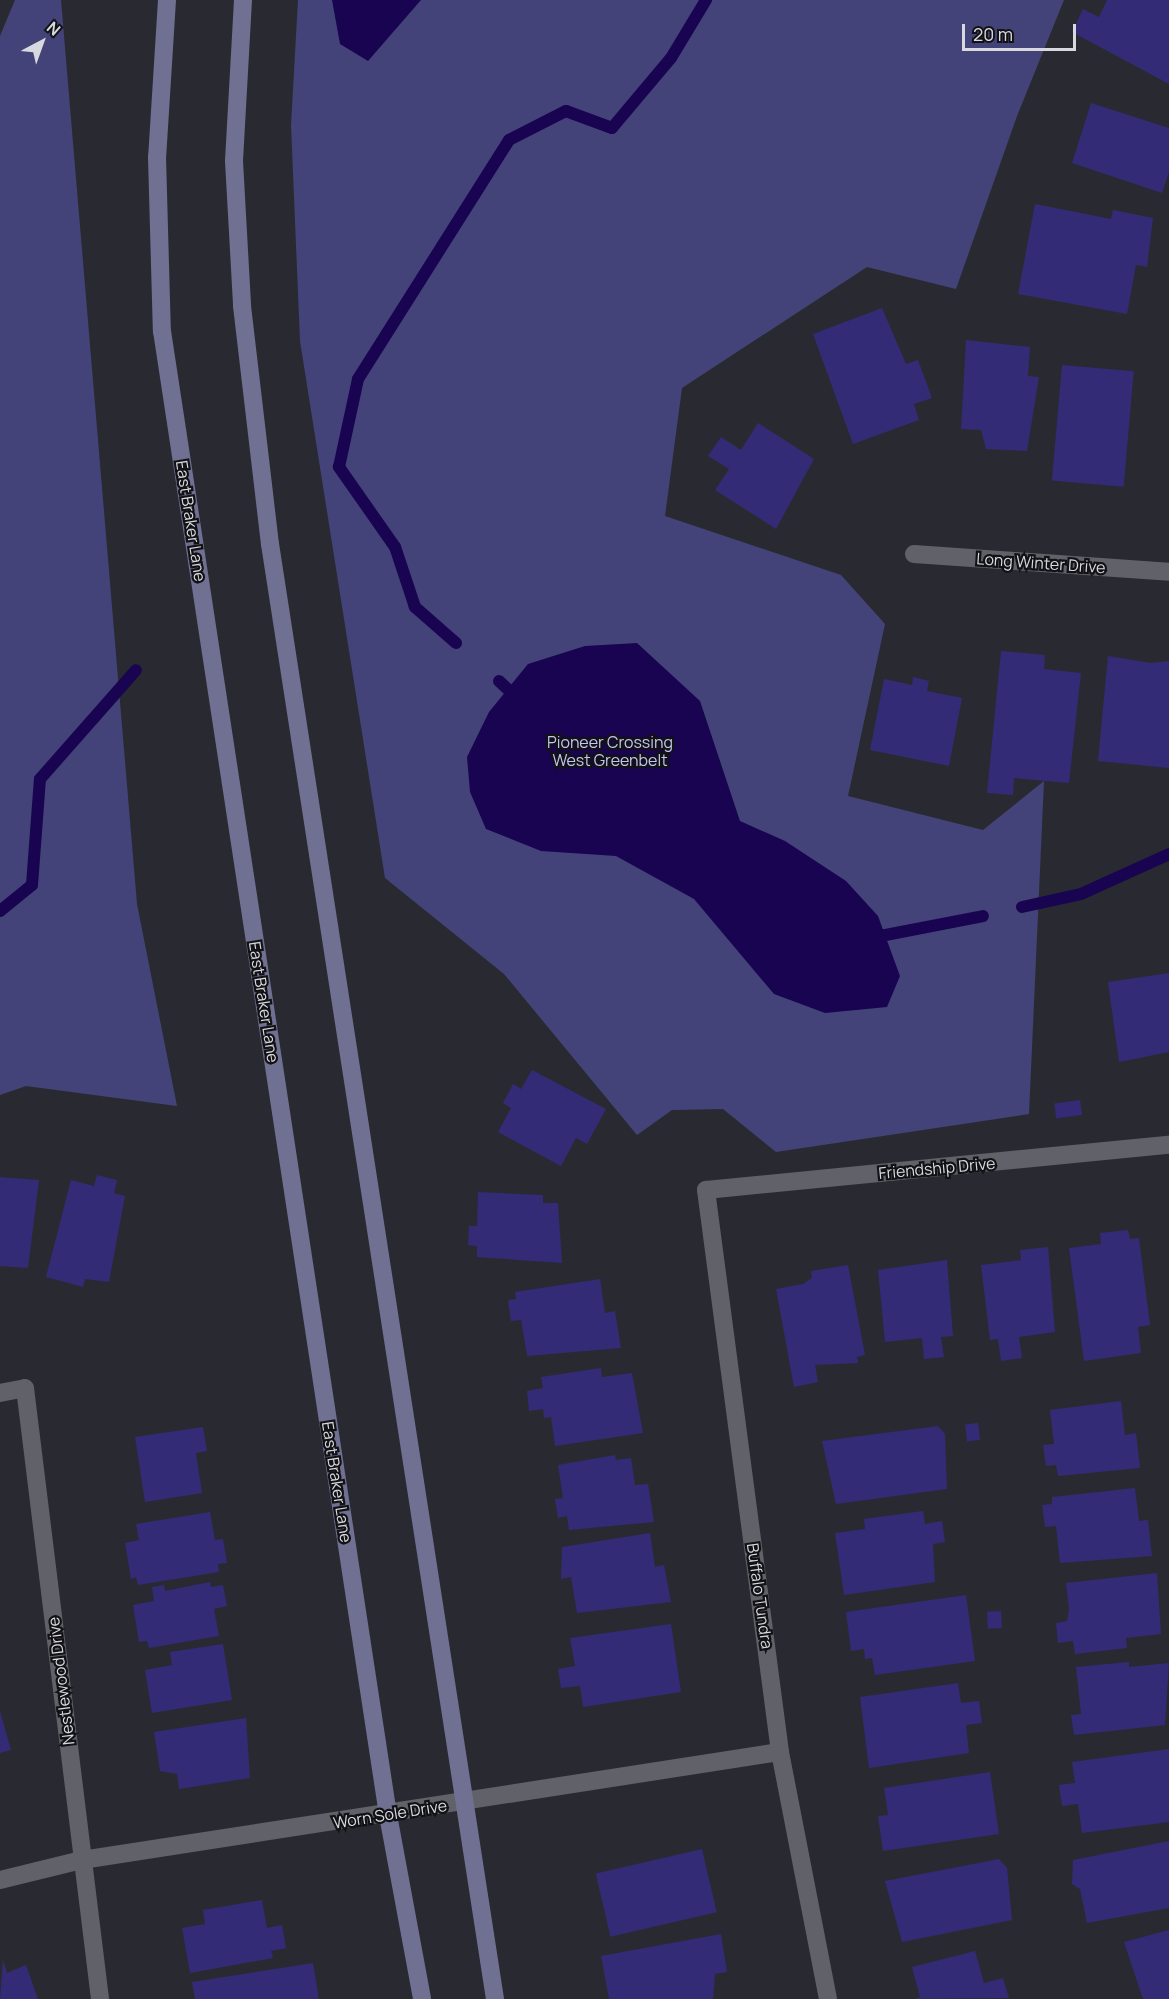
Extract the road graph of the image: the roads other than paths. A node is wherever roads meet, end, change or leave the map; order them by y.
1 (166, 0) edge
2 (243, 0) edge
3 (914, 554) dead end
4 (1169, 572) edge
5 (1169, 1145) edge
6 (706, 1190) joint
7 (0, 1394) edge
8 (780, 1752) junction
9 (460, 1802) junction
10 (388, 1815) junction
11 (82, 1860) junction
12 (0, 1880) edge
13 (100, 1999) edge
14 (422, 1999) edge
15 (495, 1999) edge
16 (828, 1999) edge

1 - 10 street, East Braker Lane
2 - 9 street
3 - 4 street, Long Winter Drive
5 - 6 street, Friendship Drive
6 - 8 street, Buffalo Tundra
7 - 11 street, Nestlewood Drive
8 - 9 street, Worn Sole Drive
8 - 16 street, Buffalo Tundra
9 - 10 street, Worn Sole Drive
9 - 15 street
10 - 11 street, Worn Sole Drive
10 - 14 street, East Braker Lane
11 - 12 street, Worn Sole Drive
11 - 13 street, Nestlewood Drive

